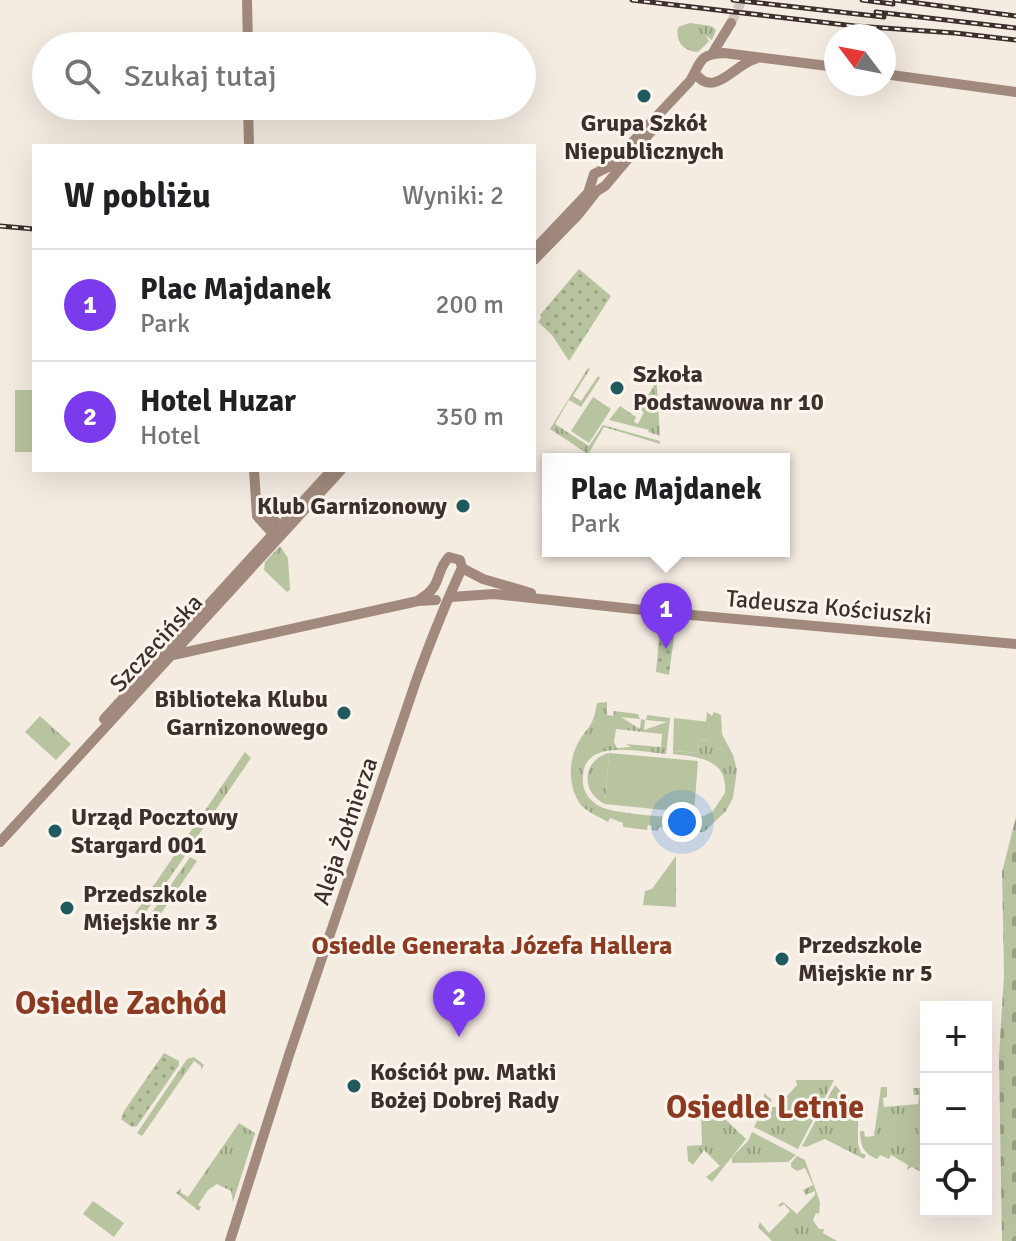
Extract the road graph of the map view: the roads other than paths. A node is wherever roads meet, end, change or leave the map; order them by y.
1 (247, 0) edge
2 (731, 23) tunnel mouth
3 (248, 32) edge
4 (724, 35) junction
5 (712, 54) junction
6 (730, 55) junction
7 (761, 59) junction
8 (824, 66) edge
9 (695, 73) junction
10 (733, 74) junction
11 (896, 76) edge
12 (704, 81) junction
13 (1016, 92) edge
14 (248, 120) edge
15 (249, 144) edge
16 (601, 182) junction
17 (536, 248) edge
18 (536, 258) edge
19 (254, 472) edge
20 (330, 472) edge
21 (339, 472) edge
22 (277, 532) junction
23 (462, 568) junction
24 (544, 598) junction
25 (436, 599) junction
26 (439, 615) junction
27 (187, 643) junction
28 (1016, 644) edge
29 (171, 655) joint
30 (0, 832) edge
31 (0, 842) edge
32 (230, 1241) edge

1 - 3 street
2 - 4 street
4 - 5 street
4 - 6 street
5 - 6 street
5 - 9 street
6 - 7 street
6 - 10 street
7 - 8 street
7 - 10 street
9 - 12 street
9 - 16 street
10 - 12 street
11 - 13 street
12 - 16 street
14 - 15 street
16 - 17 street
16 - 18 street
19 - 22 street
20 - 22 street, Szczecińska
21 - 22 street, Szczecińska
22 - 27 street, Szczecińska
22 - 30 street, Szczecińska
23 - 24 street, Tadeusza Kościuszki
23 - 25 street
23 - 25 street
24 - 25 street, Tadeusza Kościuszki
24 - 28 street, Tadeusza Kościuszki
25 - 26 street
25 - 26 street, Aleja Żołnierza
25 - 27 street, Tadeusza Kościuszki
26 - 32 street, Aleja Żołnierza
27 - 29 street, Tadeusza Kościuszki
29 - 31 street, Szczecińska

